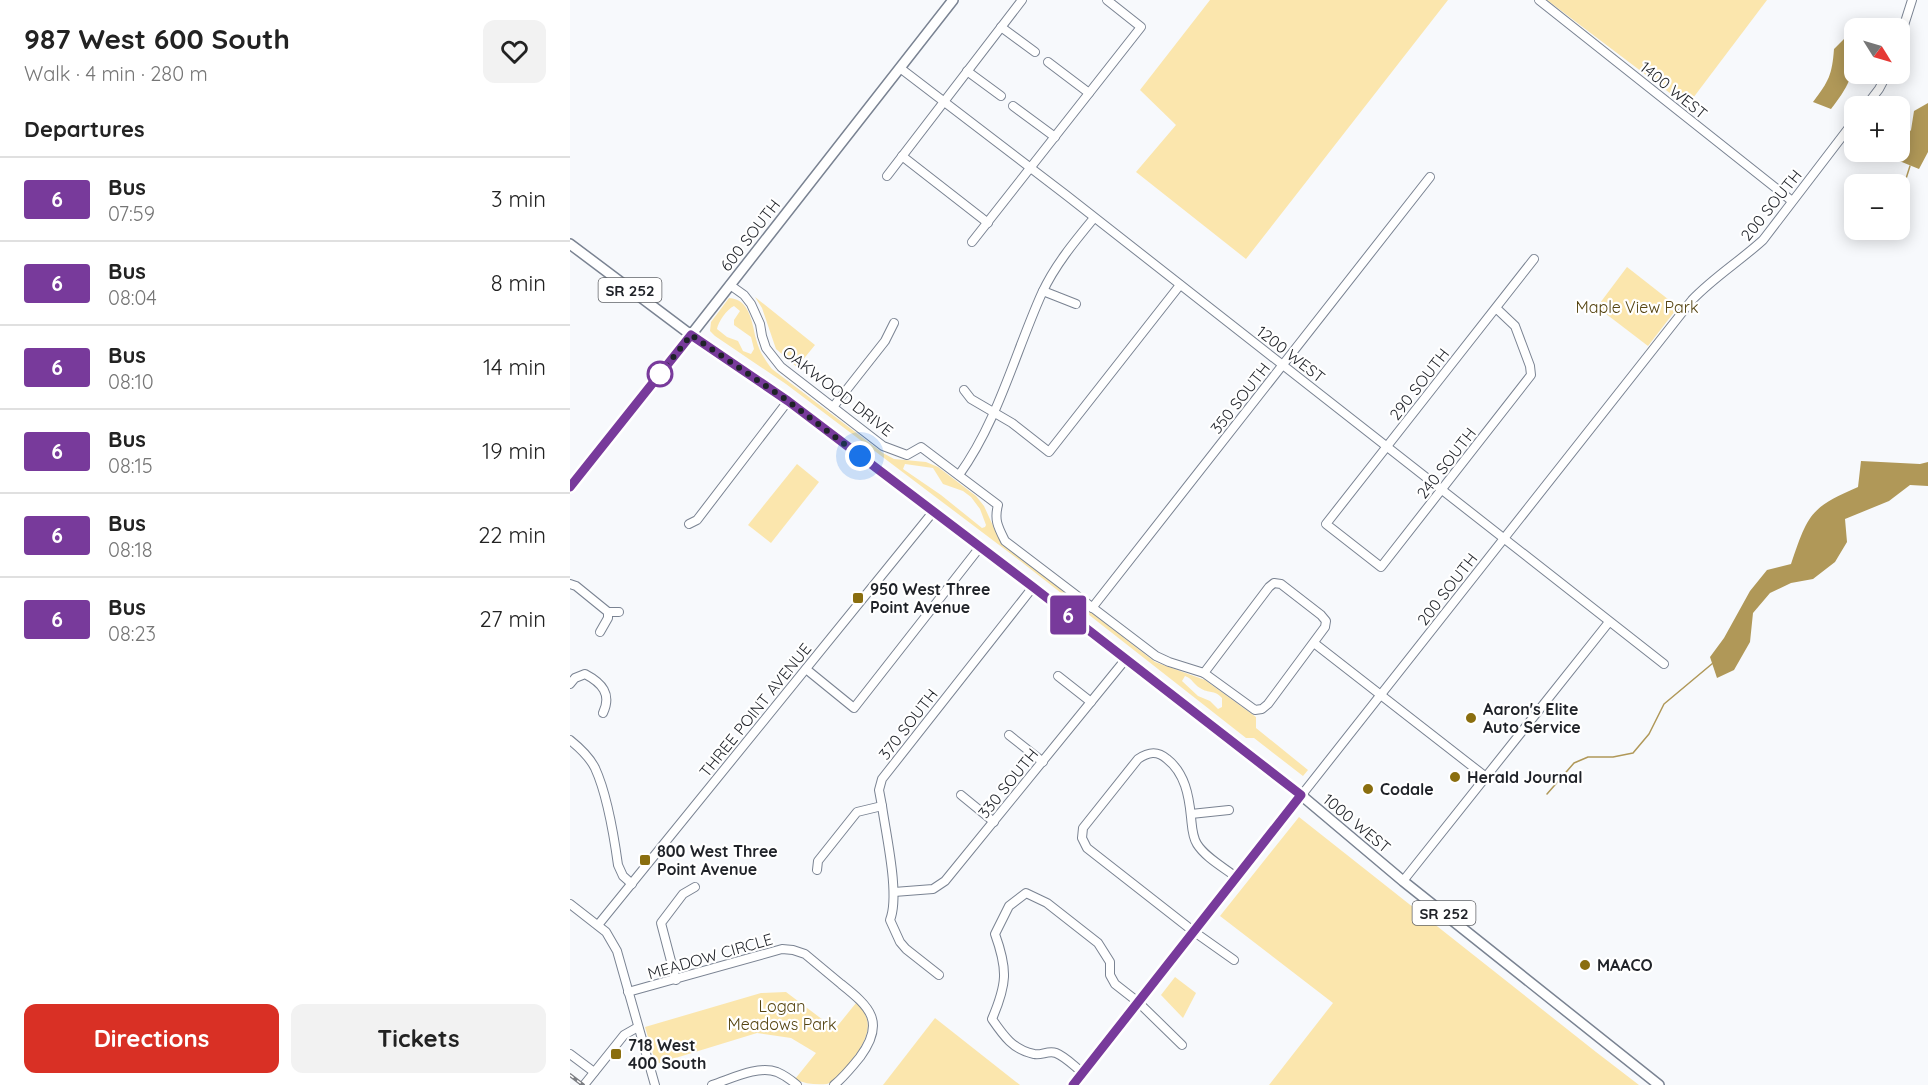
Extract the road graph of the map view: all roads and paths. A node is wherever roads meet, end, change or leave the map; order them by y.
1 (953, 0) edge
2 (1022, 0) edge
3 (1107, 0) edge
4 (1539, 0) edge
5 (1912, 0) edge
6 (1906, 18) edge
7 (1001, 27) junction
8 (1035, 52) dead end
9 (1048, 62) dead end
10 (900, 69) junction
11 (967, 71) junction
12 (1089, 93) junction
13 (1001, 96) dead end
14 (944, 101) junction
15 (1014, 106) dead end
16 (1844, 134) edge
17 (1055, 137) junction
18 (902, 156) junction
19 (1031, 168) junction
20 (887, 176) dead end
21 (1430, 177) dead end
22 (1792, 201) junction
23 (1094, 218) junction
24 (988, 222) junction
25 (972, 242) dead end
26 (570, 244) edge
27 (1534, 259) dead end
28 (730, 285) junction
29 (1180, 285) junction
30 (1043, 291) junction
31 (1076, 304) dead end
32 (1496, 308) junction
33 (894, 323) dead end
34 (691, 335) junction
35 (1283, 365) junction
36 (964, 390) dead end
37 (788, 401) junction
38 (833, 407) junction
39 (993, 413) junction
40 (1387, 447) junction
41 (959, 476) junction
42 (570, 487) edge
43 (1443, 490) junction
44 (933, 512) junction
45 (689, 525) dead end
46 (1505, 538) junction
47 (980, 548) junction
48 (1381, 567) joint
49 (570, 584) edge
50 (1033, 587) junction
51 (1092, 608) junction
52 (609, 612) junction
53 (619, 612) dead end
54 (1609, 622) junction
55 (600, 632) dead end
56 (1314, 643) junction
57 (1125, 660) junction
58 (1664, 664) dead end
59 (806, 669) junction
60 (1204, 673) junction
61 (1058, 676) dead end
62 (570, 684) edge
63 (1381, 694) junction
64 (1091, 702) junction
65 (603, 713) dead end
66 (1009, 735) dead end
67 (570, 740) edge
68 (1043, 762) junction
69 (1486, 777) junction
70 (961, 795) dead end
71 (1301, 795) junction
72 (882, 806) junction
73 (1229, 810) dead end
74 (1191, 814) junction
75 (994, 822) junction
76 (817, 870) dead end
77 (1236, 877) junction
78 (1403, 881) junction
79 (632, 884) junction
80 (695, 887) dead end
81 (894, 892) junction
82 (570, 904) edge
83 (598, 926) junction
84 (1193, 931) junction
85 (1234, 960) dead end
86 (939, 975) dead end
87 (676, 980) junction
88 (628, 992) junction
89 (1138, 1002) junction
90 (638, 1027) junction
91 (1182, 1045) dead end
92 (570, 1054) edge
93 (594, 1072) junction
94 (1083, 1073) junction
95 (584, 1085) edge
96 (655, 1085) edge
97 (712, 1085) edge
98 (797, 1085) edge
99 (834, 1085) edge
100 (1073, 1085) edge
101 (1659, 1085) edge

1 - 10 main road, 600 SOUTH
2 - 7 street
3 - 12 street
4 - 22 street, 1400 WEST
5 - 6 street
7 - 8 street
7 - 11 street
9 - 12 street
10 - 14 street, 1200 WEST
10 - 28 main road, 600 SOUTH
11 - 13 street
11 - 14 street
12 - 17 street
14 - 18 street
14 - 19 street, 1200 WEST
15 - 17 street
16 - 22 street, 200 SOUTH
17 - 19 street
18 - 20 street
18 - 24 street
19 - 23 street, 1200 WEST
19 - 24 street
21 - 35 street, 350 SOUTH
22 - 46 street, 200 SOUTH
23 - 29 street, 1200 WEST
23 - 30 street
24 - 25 street
26 - 34 main road, 1000 WEST / SR 252
27 - 32 street, 290 SOUTH
28 - 34 main road, 600 SOUTH
28 - 38 street, OAKWOOD DRIVE
29 - 35 street, 1200 WEST
29 - 39 street
30 - 31 street
30 - 39 street
32 - 40 street, 290 SOUTH
32 - 43 street, 240 SOUTH
33 - 38 street
34 - 37 main road, 1000 WEST / SR 252
34 - 42 street, 600 SOUTH
35 - 40 street, 1200 WEST
35 - 51 street, 350 SOUTH
36 - 39 street
37 - 44 main road, 1000 WEST / SR 252
37 - 45 street
38 - 41 street, OAKWOOD DRIVE
39 - 41 street
40 - 43 street, 1200 WEST
40 - 48 street, 290 SOUTH
41 - 51 street
43 - 46 street, 1200 WEST
43 - 48 street, 240 SOUTH
44 - 47 main road, 1000 WEST / SR 252
44 - 59 street, THREE POINT AVENUE
46 - 54 street, 1200 WEST
46 - 63 street, 200 SOUTH
47 - 50 main road, 1000 WEST / SR 252
47 - 59 street
49 - 52 street
50 - 57 main road, 1000 WEST / SR 252
50 - 72 street, 370 SOUTH
51 - 60 street
52 - 53 street
52 - 55 street
54 - 58 street, 1200 WEST
54 - 69 street
56 - 60 street
56 - 60 street
56 - 63 street
57 - 64 street, 330 SOUTH
57 - 71 main road, 1000 WEST / SR 252
59 - 79 street, THREE POINT AVENUE
61 - 64 street
62 - 65 street
63 - 69 street
63 - 71 street, 200 SOUTH
64 - 68 street, 330 SOUTH
66 - 68 street
67 - 79 street
68 - 75 street, 330 SOUTH
69 - 78 street
70 - 75 street
71 - 77 street, 200 SOUTH
71 - 78 main road, 1000 WEST / SR 252
72 - 76 street
72 - 81 street, 370 SOUTH
73 - 74 street
74 - 77 street
74 - 84 street
75 - 81 street, 330 SOUTH
77 - 84 street, 200 SOUTH
78 - 101 main road, 1000 WEST / SR 252
79 - 83 street, THREE POINT AVENUE
80 - 87 street
81 - 86 street, 370 SOUTH
82 - 83 street
83 - 88 street
84 - 85 street
84 - 89 street, 200 SOUTH
87 - 88 street, MEADOW CIRCLE
87 - 99 street, MEADOW CIRCLE
88 - 90 street
89 - 91 street
89 - 94 street, 200 SOUTH
89 - 94 street
90 - 93 street
90 - 96 street
92 - 93 street
93 - 95 street
94 - 100 street, 200 SOUTH
97 - 98 street

